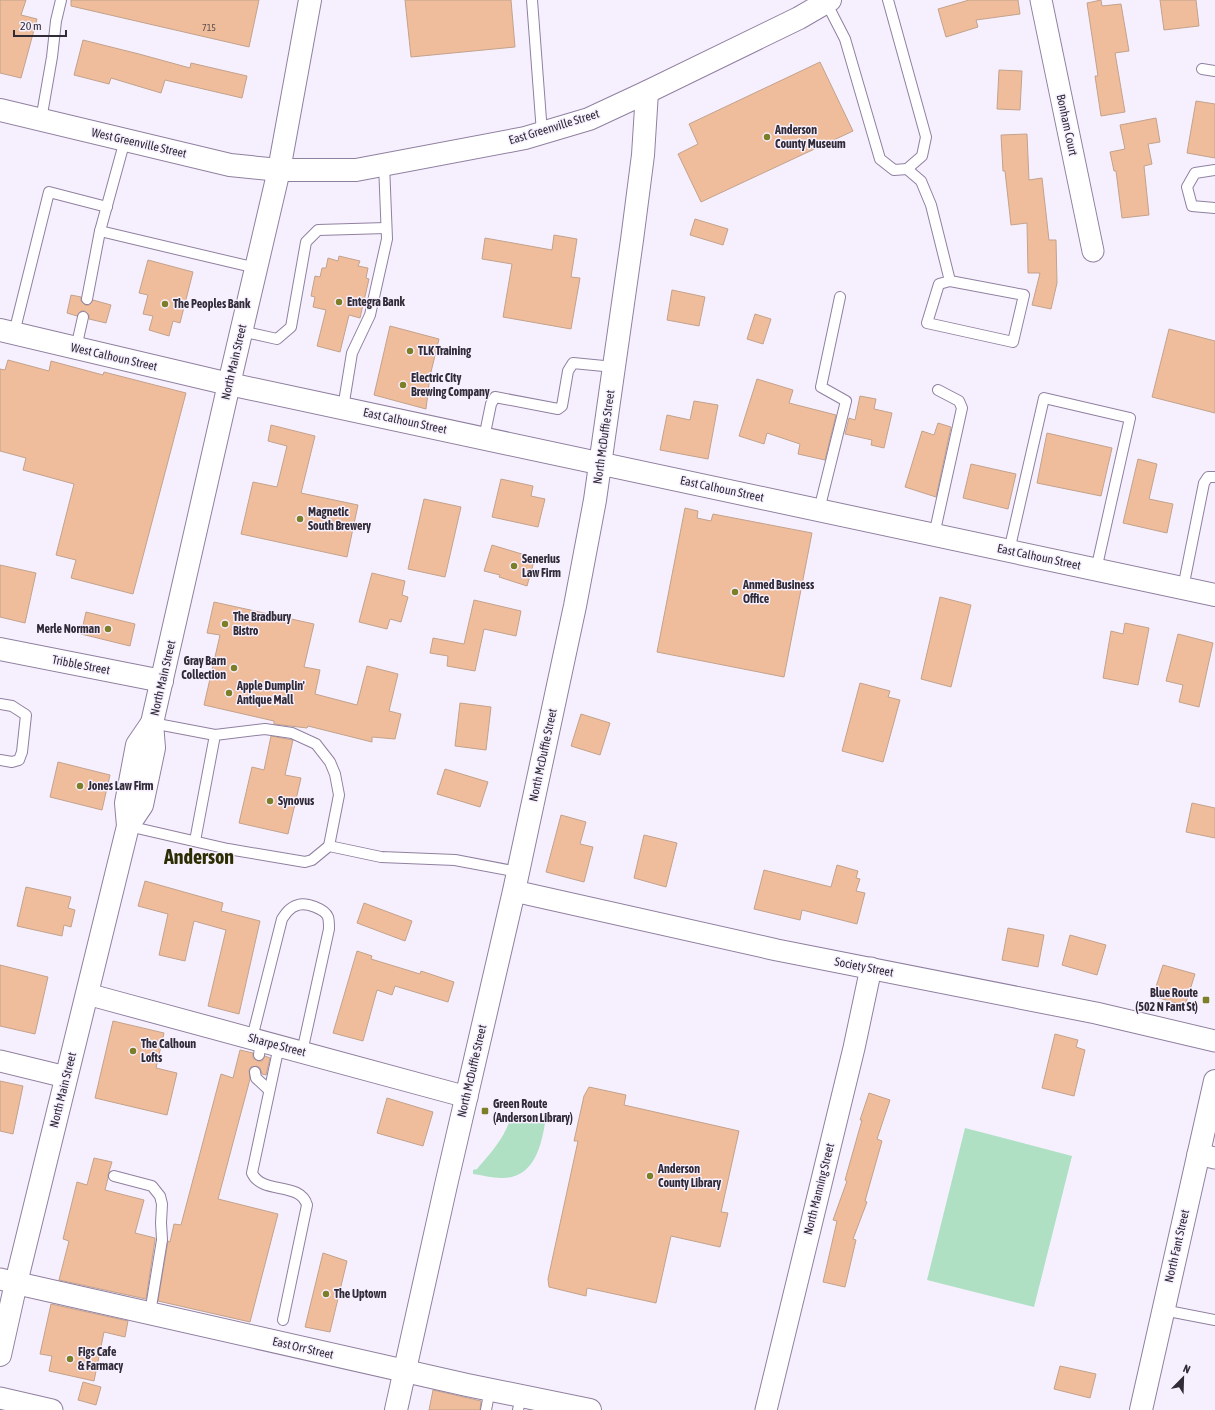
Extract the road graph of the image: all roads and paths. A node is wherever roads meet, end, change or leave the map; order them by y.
1 (61, 0) edge
2 (310, 0) edge
3 (532, 0) edge
4 (888, 0) edge
5 (1041, 0) edge
6 (828, 1) edge
7 (1202, 69) dead end
8 (1215, 71) edge
9 (647, 92) junction
10 (0, 110) edge
11 (41, 120) junction
12 (542, 133) junction
13 (125, 140) junction
14 (384, 164) junction
15 (907, 169) junction
16 (279, 170) junction
17 (1215, 170) edge
18 (107, 207) junction
19 (1215, 208) edge
20 (386, 228) junction
21 (100, 231) junction
22 (1093, 251) dead end
23 (256, 268) junction
24 (950, 281) junction
25 (840, 297) dead end
26 (87, 299) dead end
27 (83, 317) dead end
28 (241, 331) junction
29 (7, 332) edge
30 (76, 348) junction
31 (614, 367) junction
32 (229, 384) junction
33 (938, 390) dead end
34 (343, 408) junction
35 (484, 438) junction
36 (600, 463) junction
37 (1211, 477) edge
38 (819, 510) junction
39 (934, 535) junction
40 (1009, 551) junction
41 (1096, 570) junction
42 (1183, 588) junction
43 (1215, 595) edge
44 (0, 649) edge
45 (162, 681) junction
46 (0, 704) edge
47 (152, 723) junction
48 (215, 735) junction
49 (0, 760) edge
50 (128, 826) junction
51 (195, 841) junction
52 (329, 846) junction
53 (516, 881) junction
54 (871, 968) junction
55 (87, 994) junction
56 (1215, 1041) edge
57 (263, 1045) junction
58 (302, 1052) junction
59 (0, 1061) edge
60 (255, 1072) dead end
61 (66, 1077) junction
62 (1215, 1081) edge
63 (269, 1090) junction
64 (467, 1096) junction
65 (1206, 1156) edge
66 (114, 1176) dead end
67 (8, 1281) edge
68 (1163, 1310) junction
69 (150, 1313) junction
70 (283, 1320) dead end
71 (1215, 1320) edge
72 (0, 1354) edge
73 (404, 1370) junction
74 (0, 1398) edge
75 (488, 1400) edge
76 (520, 1403) edge
77 (556, 1407) edge
78 (52, 1410) edge
79 (396, 1410) edge
80 (590, 1410) edge
81 (766, 1410) edge
82 (1141, 1410) edge

1 - 11 lane
2 - 16 street, North Main Street
3 - 12 lane
4 - 15 lane
5 - 22 street, Bonham Court
6 - 9 street, East Greenville Street
6 - 15 lane
7 - 8 lane
9 - 12 street, East Greenville Street
9 - 31 street, North McDuffie Street
10 - 11 street, West Greenville Street
11 - 13 street, West Greenville Street
12 - 14 street, East Greenville Street
13 - 16 street, West Greenville Street
13 - 18 lane
14 - 16 street, East Greenville Street
14 - 20 lane
15 - 24 lane
16 - 23 street, North Main Street
17 - 19 lane
18 - 21 lane
18 - 29 lane
20 - 28 lane
20 - 34 lane
21 - 23 lane
21 - 26 lane
23 - 28 street, North Main Street
24 - 24 lane
25 - 38 lane
27 - 30 lane
28 - 32 street, North Main Street
29 - 30 street, West Calhoun Street
30 - 32 street, West Calhoun Street
31 - 35 lane
31 - 36 street, North McDuffie Street
32 - 34 street, East Calhoun Street
32 - 45 street, North Main Street
33 - 39 lane
34 - 35 street, East Calhoun Street
35 - 36 street, East Calhoun Street
36 - 38 street, East Calhoun Street
36 - 53 street, North McDuffie Street
37 - 42 lane
38 - 39 street, East Calhoun Street
39 - 40 street, East Calhoun Street
40 - 41 street, East Calhoun Street
40 - 41 lane
41 - 42 street, East Calhoun Street
42 - 43 street, East Calhoun Street
44 - 45 street, Tribble Street
45 - 47 street, North Main Street
46 - 49 lane
47 - 48 lane
47 - 50 street, North Main Street
48 - 51 lane
48 - 52 lane
50 - 51 lane
50 - 55 street, North Main Street
51 - 52 lane
52 - 53 lane
53 - 54 street, Society Street
53 - 64 street, North McDuffie Street
54 - 56 street, Society Street
54 - 81 street, North Manning Street
55 - 57 street, Sharpe Street
55 - 61 street, North Main Street
57 - 58 street, Sharpe Street
57 - 58 lane
57 - 63 lane
58 - 64 street, Sharpe Street
59 - 61 street
60 - 63 lane
61 - 67 street, North Main Street
62 - 65 street, North Fant Street
63 - 70 lane
64 - 73 street, North McDuffie Street
65 - 68 street, North Fant Street
66 - 69 lane
67 - 69 street, East Orr Street
67 - 72 street, North Main Street
68 - 71 lane
68 - 82 street, North Fant Street
69 - 73 street, East Orr Street
73 - 75 street, East Orr Street
73 - 79 street, North McDuffie Street
74 - 78 street
75 - 76 street, East Orr Street
76 - 77 street, East Orr Street
77 - 80 street, East Orr Street

